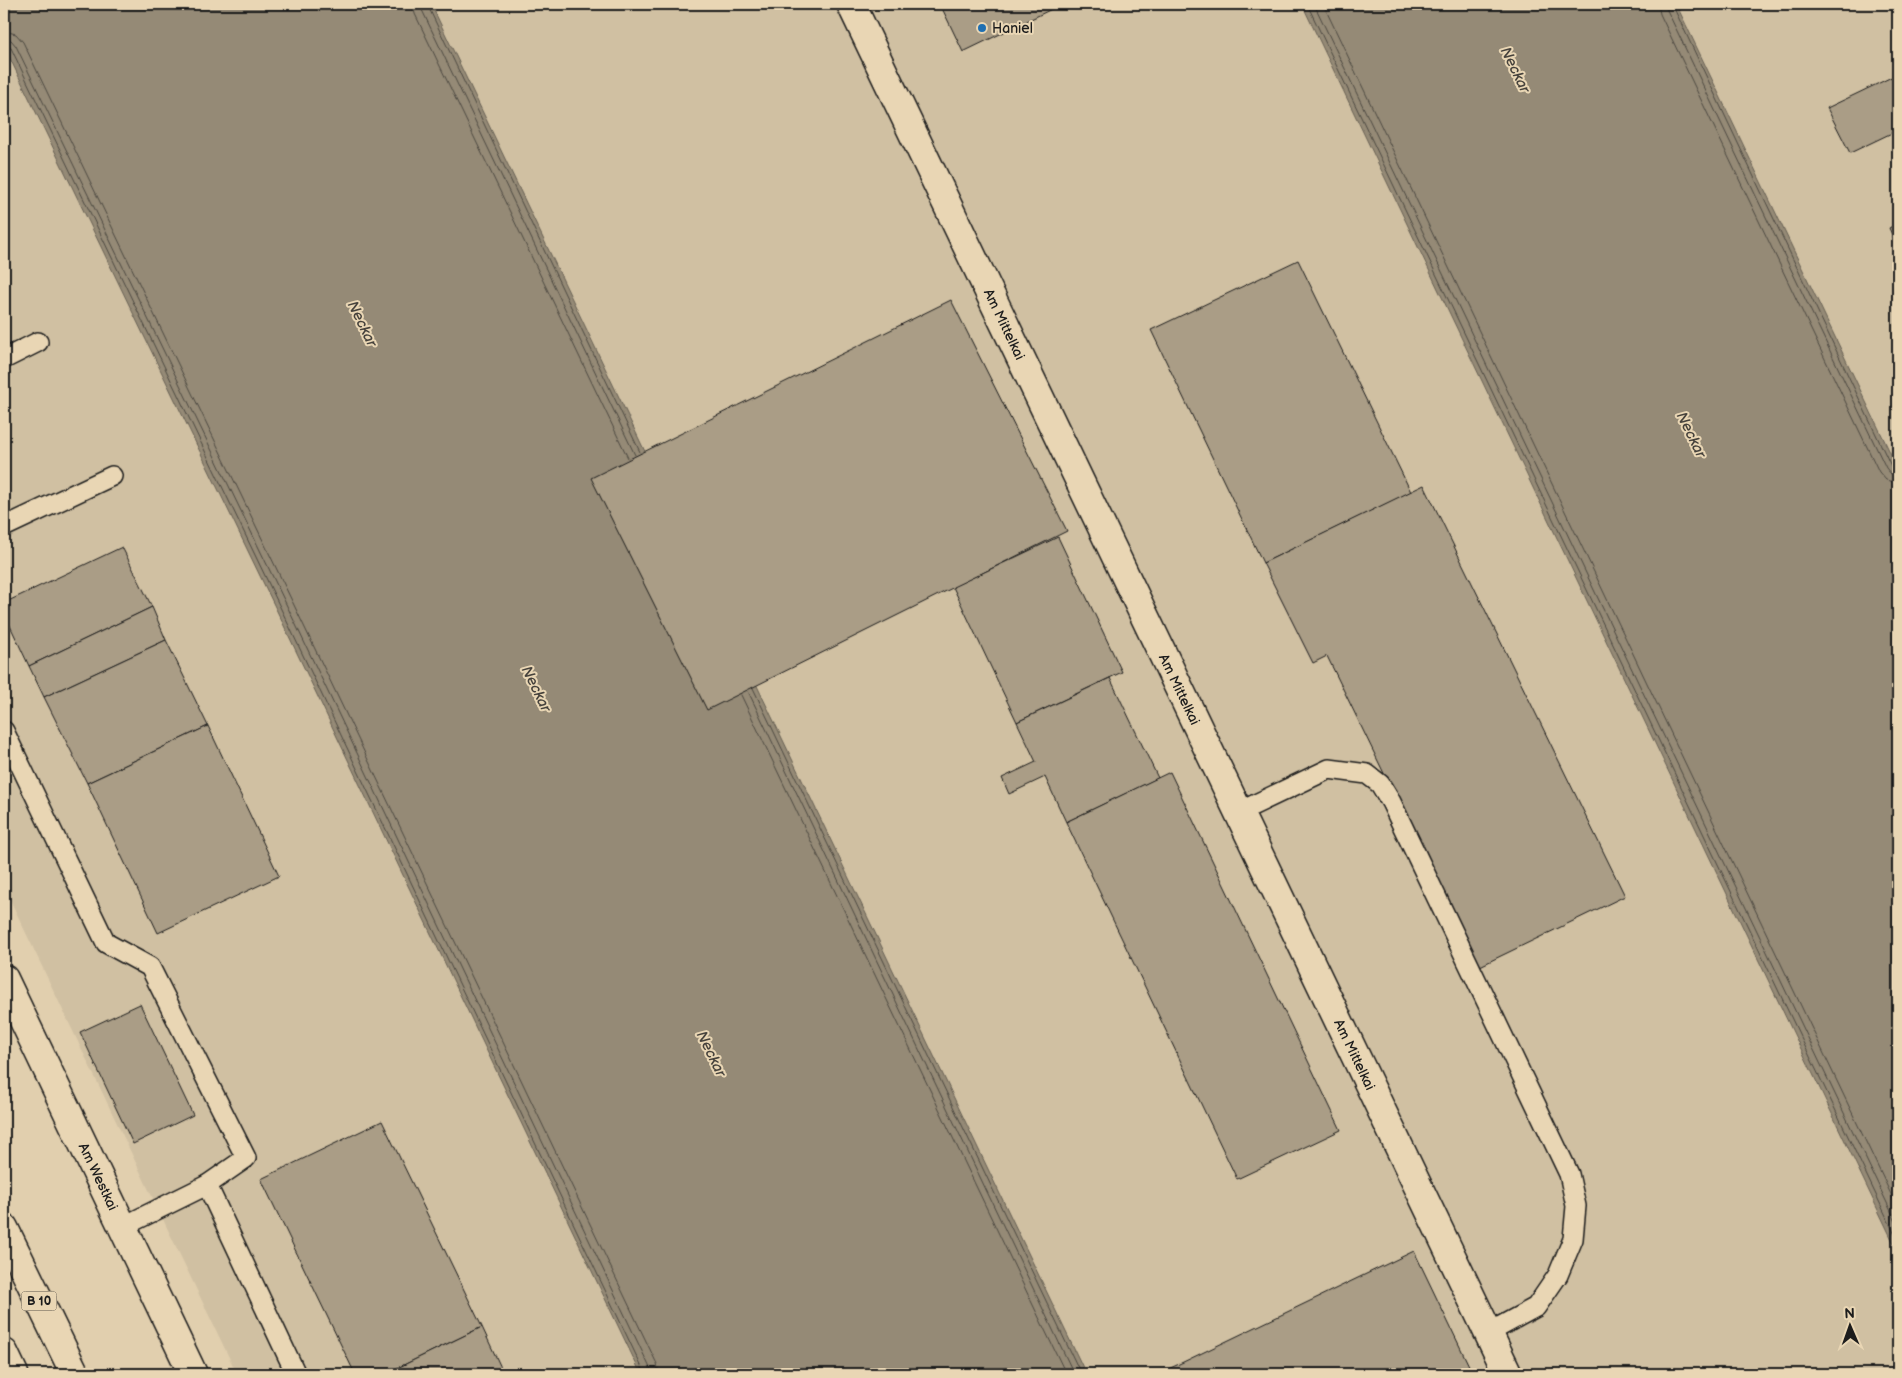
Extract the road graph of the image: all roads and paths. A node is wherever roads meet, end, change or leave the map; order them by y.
1 (851, 4) edge
2 (38, 342) dead end
3 (4, 358) edge
4 (112, 476) dead end
5 (4, 527) edge
6 (4, 731) edge
7 (1239, 812) junction
8 (4, 979) edge
9 (207, 1185) junction
10 (122, 1227) junction
11 (4, 1228) edge
12 (1488, 1333) junction
13 (4, 1353) edge
14 (14, 1374) edge
15 (75, 1374) edge
16 (193, 1374) edge
17 (296, 1374) edge
18 (1508, 1374) edge

1 - 7 main road, Am Mittelkai
2 - 3 lane
4 - 5 lane
6 - 9 lane
7 - 12 main road, Am Mittelkai
7 - 12 lane
8 - 10 main road, Am Westkai
9 - 10 lane
9 - 17 lane
10 - 16 main road, Am Westkai
11 - 15 main road, B 10
12 - 18 main road, Am Mittelkai
13 - 14 main road

